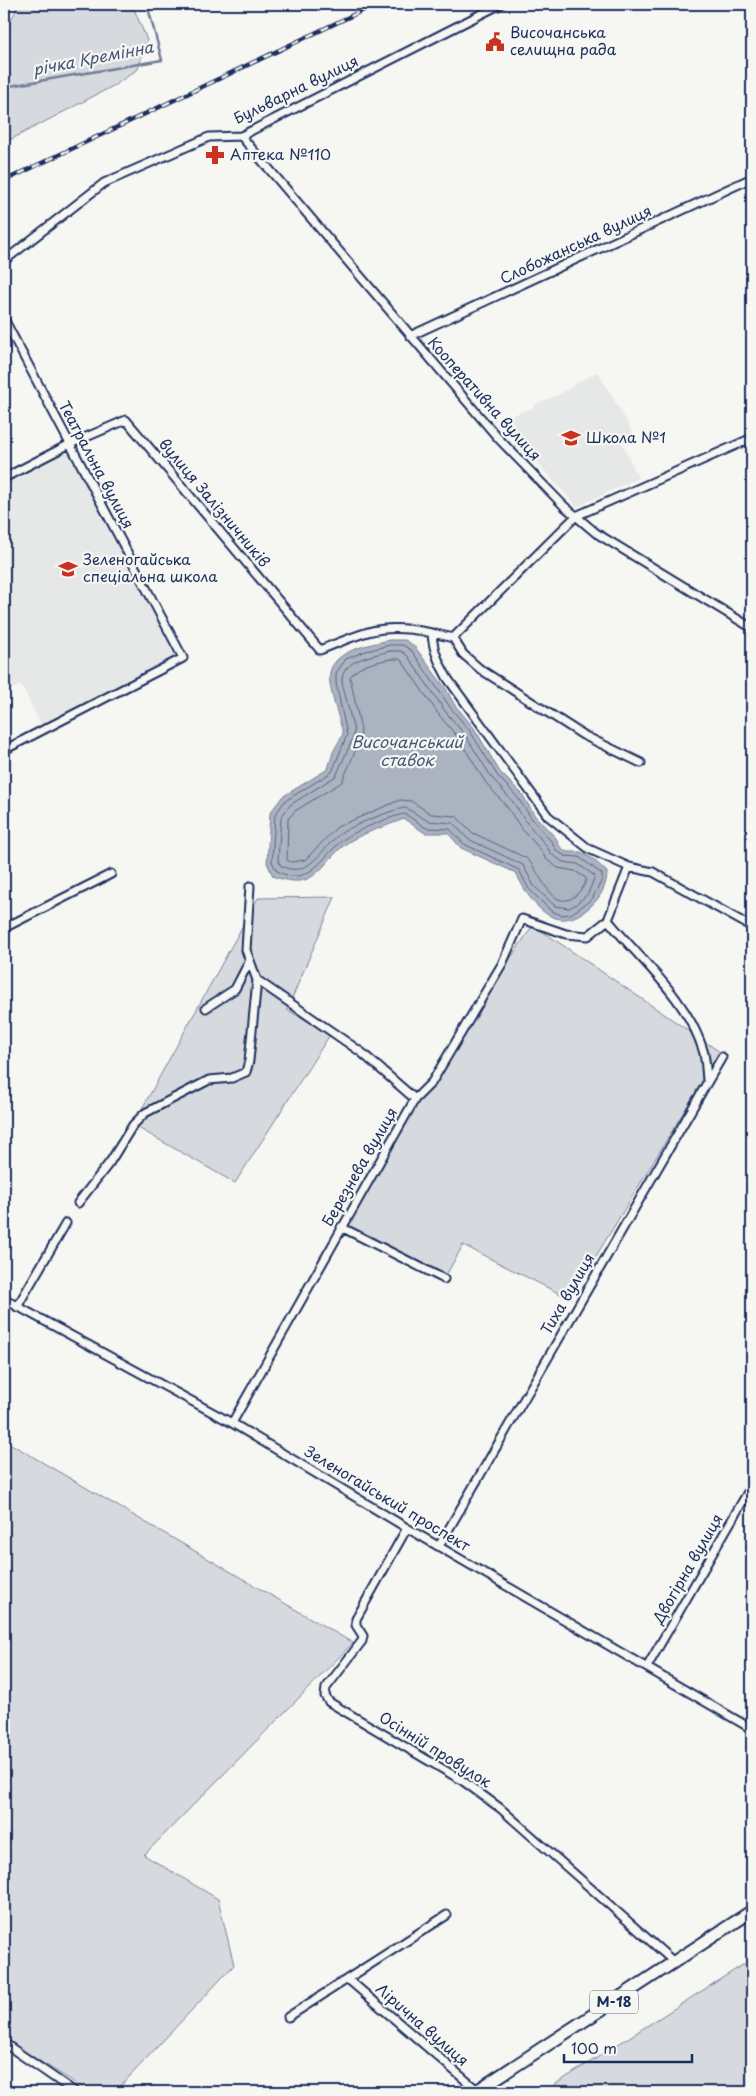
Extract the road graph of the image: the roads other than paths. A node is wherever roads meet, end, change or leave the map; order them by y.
1 (501, 4) edge
2 (240, 136) junction
3 (752, 178) edge
4 (4, 261) edge
5 (4, 319) edge
6 (410, 336) junction
7 (752, 438) edge
8 (70, 444) junction
9 (4, 478) edge
10 (576, 516) junction
11 (752, 628) edge
12 (432, 633) junction
13 (454, 638) junction
14 (4, 750) edge
15 (641, 763) dead end
16 (629, 867) junction
17 (111, 874) dead end
18 (250, 886) dead end
19 (608, 920) junction
20 (752, 927) edge
21 (4, 928) edge
22 (249, 962) junction
23 (256, 980) junction
24 (206, 1008) dead end
25 (722, 1057) dead end
26 (707, 1081) junction
27 (415, 1099) junction
28 (78, 1203) dead end
29 (66, 1223) dead end
30 (341, 1227) junction
31 (444, 1280) dead end
32 (4, 1299) edge
33 (17, 1307) junction
34 (232, 1423) junction
35 (752, 1485) edge
36 (406, 1528) junction
37 (438, 1546) junction
38 (647, 1667) junction
39 (752, 1729) edge
40 (752, 1911) edge
41 (447, 1915) dead end
42 (674, 1962) junction
43 (348, 1979) junction
44 (288, 2017) dead end
45 (4, 2043) edge
46 (476, 2091) edge
47 (76, 2092) edge

1 - 2 street, Бульварна вулиця
2 - 4 street, Бульварна вулиця
2 - 6 street, Кооперативна вулиця
3 - 6 street, Слобожанська вулиця
5 - 8 street, Театральна вулиця
6 - 10 street, Кооперативна вулиця
7 - 10 street
8 - 9 street
8 - 12 street, вулиця Залізничників
8 - 14 street, Театральна вулиця
10 - 11 street, Кооперативна вулиця
10 - 13 street
12 - 13 street
12 - 16 street
13 - 15 street
16 - 19 street
16 - 20 street
17 - 21 street
18 - 22 street
19 - 26 street
19 - 27 street
22 - 23 street
22 - 24 street
23 - 27 street, Березнева вулиця
23 - 28 street
25 - 26 street, Тиха вулиця
26 - 37 street, Тиха вулиця
27 - 30 street, Березнева вулиця
29 - 33 street
30 - 31 street
30 - 34 street, Березнева вулиця
32 - 33 street, Зеленогайський проспект
33 - 34 street, Зеленогайський проспект
34 - 36 street, Зеленогайський проспект
35 - 38 street, Двогірна вулиця
36 - 37 street, Зеленогайський проспект
36 - 42 street, Осінній провулок
37 - 38 street, Зеленогайський проспект
38 - 39 street, Зеленогайський проспект
40 - 42 highway, М-18
41 - 43 street, Лірична вулиця
42 - 46 highway, М-18
43 - 44 street, Лірична вулиця
43 - 46 street, Лірична вулиця
45 - 47 street

